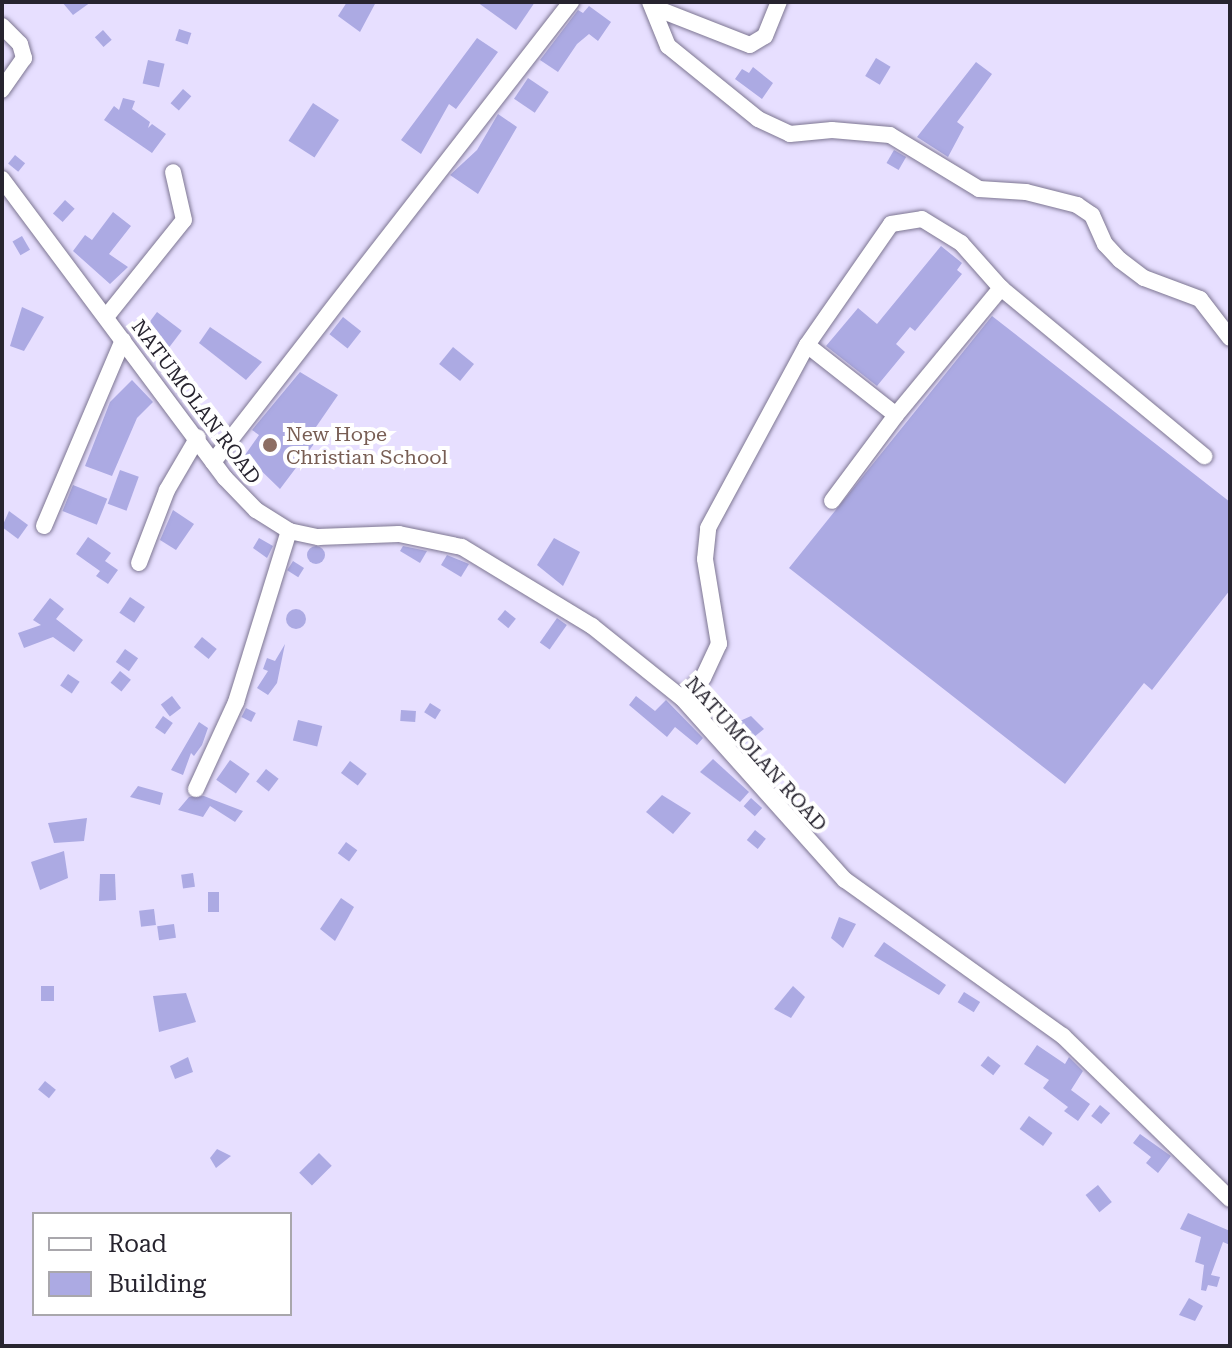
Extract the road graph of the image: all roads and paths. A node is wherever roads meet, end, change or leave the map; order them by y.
1 (571, 2) edge
2 (779, 2) edge
3 (652, 4) edge
4 (2, 26) edge
5 (2, 90) edge
6 (173, 172) dead end
7 (2, 179) edge
8 (1001, 288) junction
9 (106, 317) junction
10 (1230, 338) edge
11 (123, 340) junction
12 (807, 345) junction
13 (896, 415) junction
14 (198, 437) junction
15 (1204, 456) dead end
16 (213, 462) junction
17 (832, 501) dead end
18 (44, 526) dead end
19 (289, 531) junction
20 (139, 563) dead end
21 (682, 698) junction
22 (196, 789) dead end
23 (1230, 1199) edge

1 - 16 street
2 - 3 street
3 - 10 street
4 - 5 street
6 - 9 street
7 - 9 street, NATUMOLAN ROAD
8 - 12 street
8 - 13 street
8 - 15 street
9 - 11 street, NATUMOLAN ROAD
11 - 14 street, NATUMOLAN ROAD
11 - 18 street
12 - 13 street
12 - 21 street
13 - 17 street
14 - 16 street, NATUMOLAN ROAD
14 - 20 street
16 - 19 street, NATUMOLAN ROAD
19 - 21 street, NATUMOLAN ROAD
19 - 22 street
21 - 23 street, NATUMOLAN ROAD

